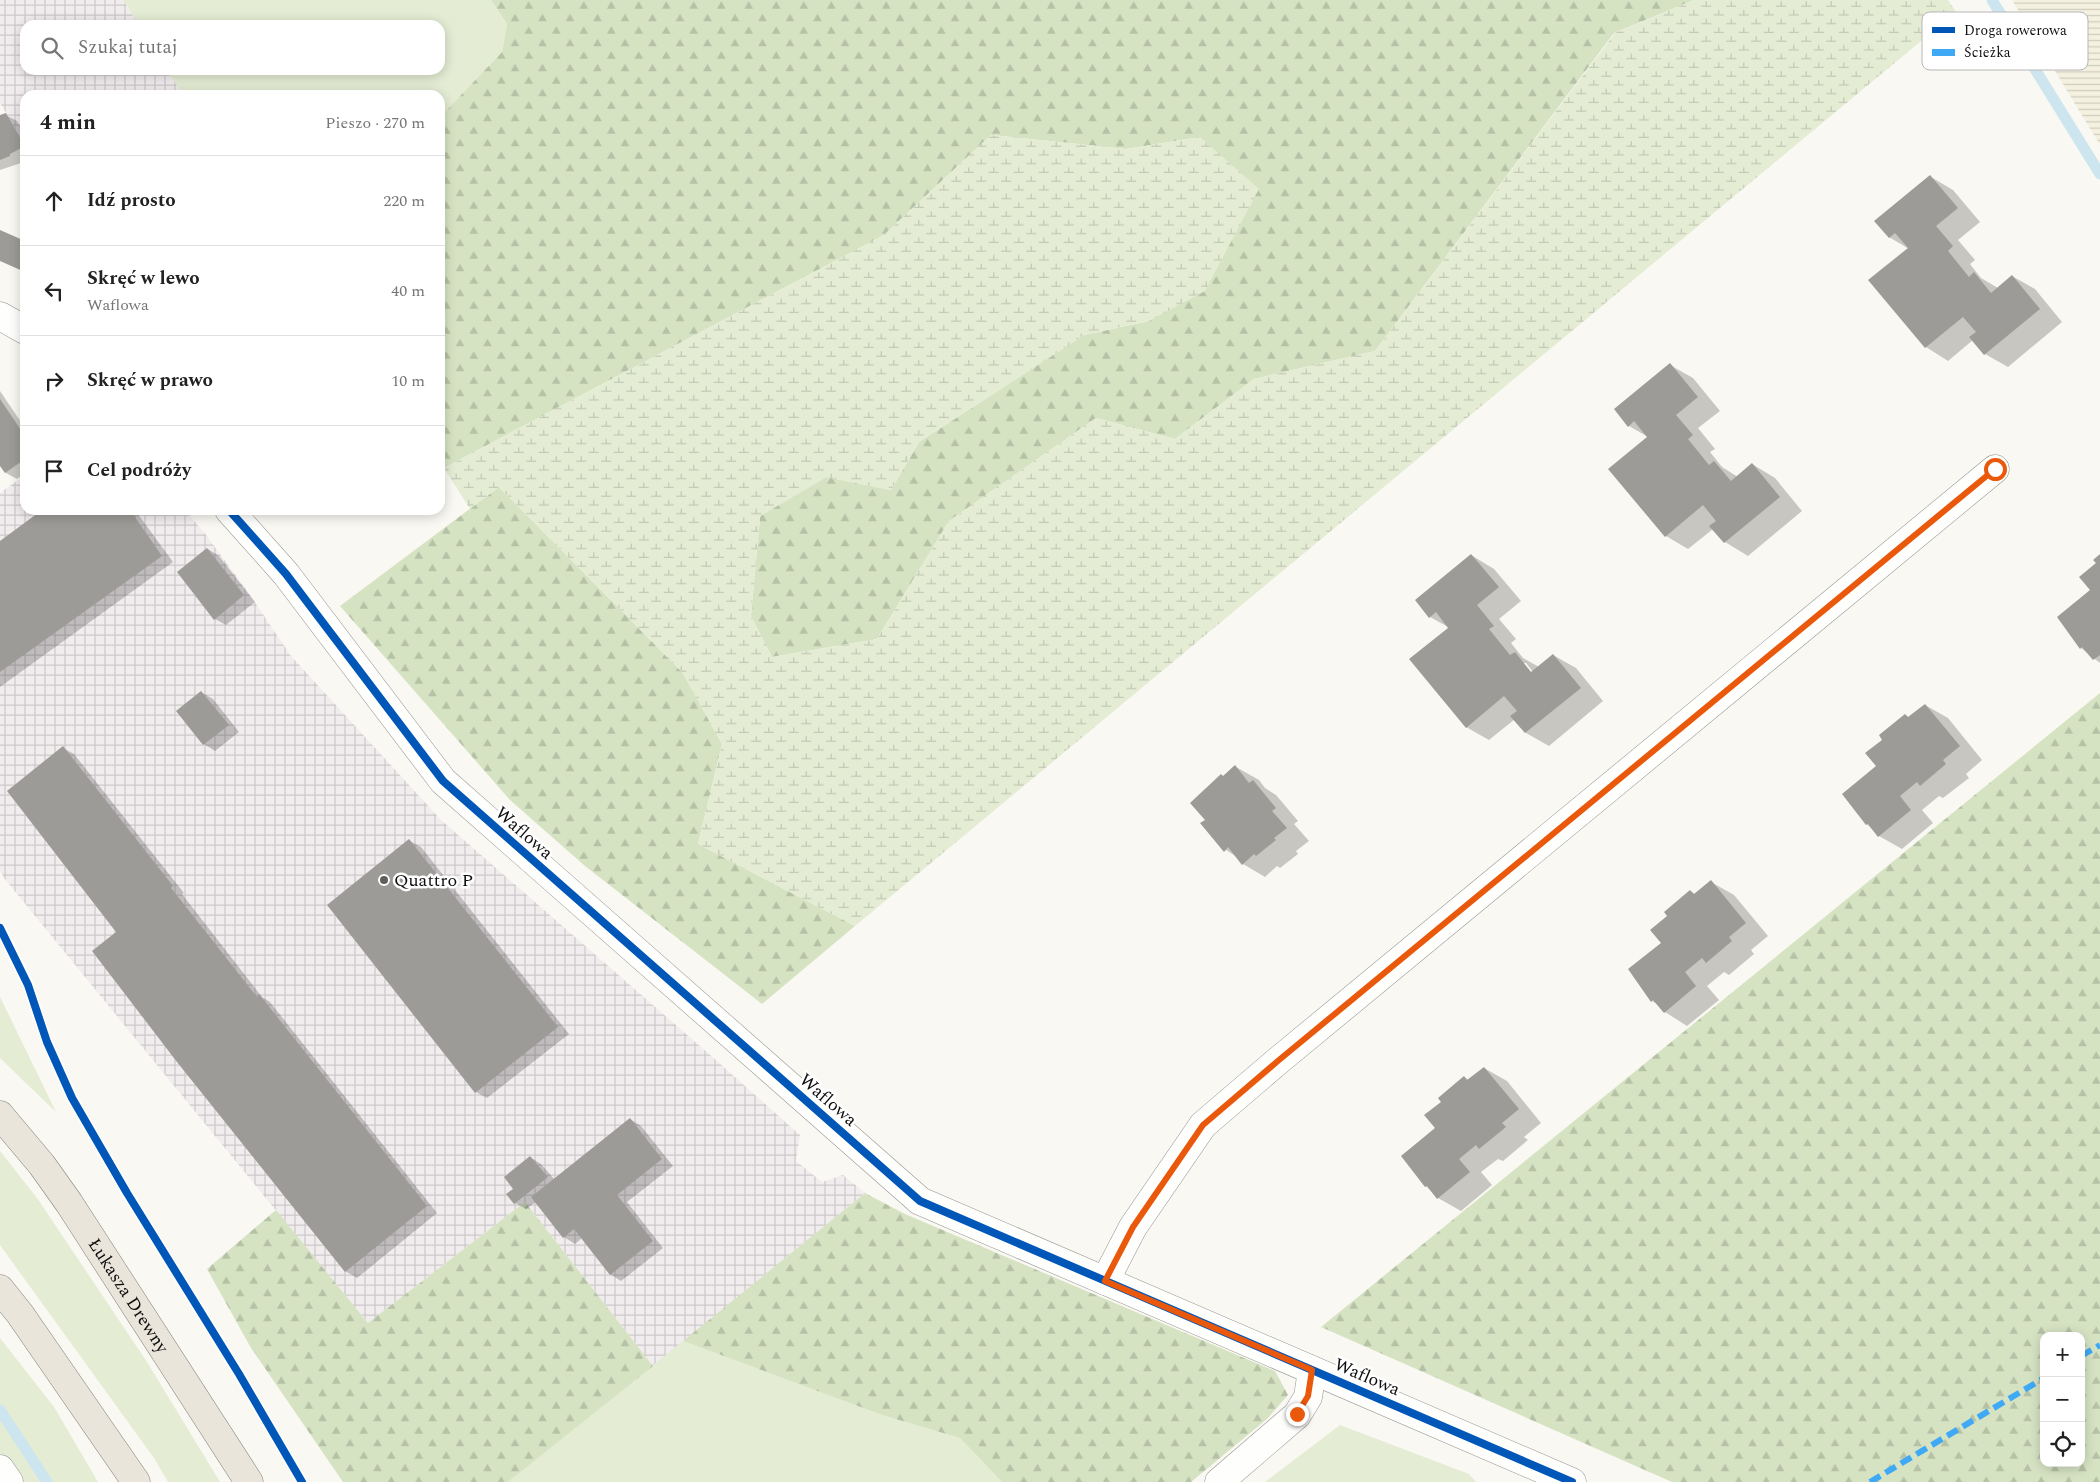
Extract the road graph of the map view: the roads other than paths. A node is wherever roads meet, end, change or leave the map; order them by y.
1 (0, 316) edge
2 (20, 327) edge
3 (1995, 469) dead end
4 (233, 515) edge
5 (0, 1115) edge
6 (1105, 1281) junction
7 (0, 1289) edge
8 (1312, 1370) junction
9 (0, 1469) edge
10 (10, 1482) edge
11 (136, 1482) edge
12 (249, 1482) edge
13 (1219, 1482) edge
14 (1572, 1482) edge

1 - 2 street
3 - 6 street
4 - 6 street, Waflowa
5 - 12 main road, Łukasza Drewny
6 - 8 street, Waflowa
7 - 11 main road
8 - 13 street
8 - 14 street, Waflowa
9 - 10 street

